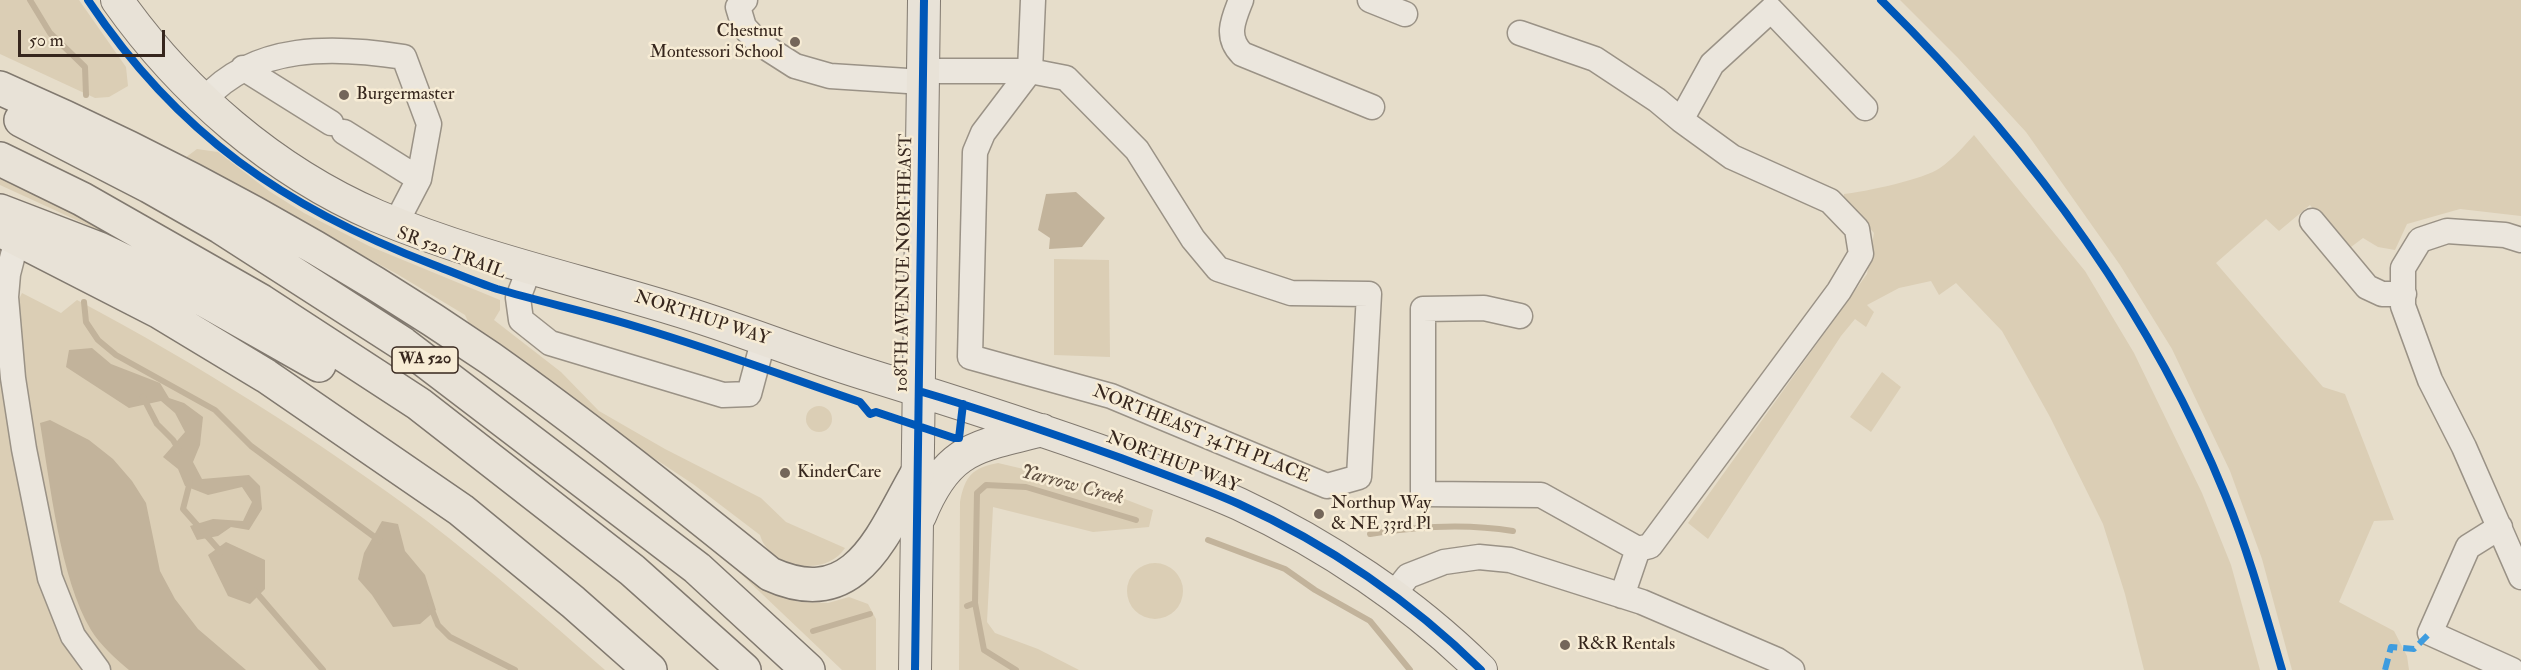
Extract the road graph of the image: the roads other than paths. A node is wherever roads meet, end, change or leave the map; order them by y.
1 (117, 0) edge
2 (745, 0) edge
3 (924, 0) edge
4 (1033, 0) edge
5 (1241, 0) edge
6 (1370, 0) edge
7 (1767, 5) edge
8 (1405, 14) dead end
9 (1520, 33) dead end
10 (243, 68) junction
11 (1030, 71) junction
12 (923, 76) junction
13 (0, 88) edge
14 (204, 100) junction
15 (1372, 107) dead end
16 (1865, 108) dead end
17 (0, 110) edge
18 (1681, 120) junction
19 (0, 159) edge
20 (418, 179) junction
21 (0, 211) edge
22 (2312, 221) dead end
23 (396, 223) junction
24 (8, 235) edge
25 (2521, 240) edge
26 (530, 267) junction
27 (2403, 294) junction
28 (1520, 316) dead end
29 (764, 338) junction
30 (919, 391) junction
31 (1042, 430) junction
32 (917, 474) junction
33 (2500, 527) junction
34 (916, 528) junction
35 (1638, 549) junction
36 (2521, 577) edge
37 (1393, 595) junction
38 (1622, 596) junction
39 (98, 670) edge
40 (650, 670) edge
41 (709, 670) edge
42 (744, 670) edge
43 (808, 670) edge
44 (915, 670) edge
45 (1481, 670) edge
46 (1792, 670) edge
47 (2512, 670) edge

1 - 14 main road, NORTHUP WAY
2 - 12 street
3 - 12 main road, 108TH AVENUE NORTHEAST
4 - 11 street
5 - 15 street
6 - 8 street
7 - 16 street
7 - 18 street
9 - 18 street
10 - 14 street
10 - 20 street
10 - 20 street
11 - 11 street, NORTHEAST 34TH PLACE
11 - 12 street
12 - 30 main road, 108TH AVENUE NORTHEAST
13 - 32 highway
14 - 23 main road, NORTHUP WAY
17 - 43 highway, WA 520
18 - 35 street
19 - 42 highway
20 - 23 street
21 - 41 highway
22 - 27 street
23 - 26 main road, NORTHUP WAY
24 - 39 street
24 - 40 highway
25 - 27 street
26 - 29 main road, NORTHUP WAY
26 - 29 street
27 - 33 street
28 - 35 street
29 - 30 main road, NORTHUP WAY
30 - 31 main road, NORTHUP WAY
30 - 32 main road, 108TH AVENUE NORTHEAST
31 - 34 main road
31 - 37 main road, NORTHUP WAY
32 - 34 main road, 108TH AVENUE NORTHEAST
33 - 36 street
33 - 47 street
34 - 44 main road, 108TH AVENUE NORTHEAST
35 - 38 street
37 - 38 street
37 - 45 main road, NORTHUP WAY
38 - 46 street

